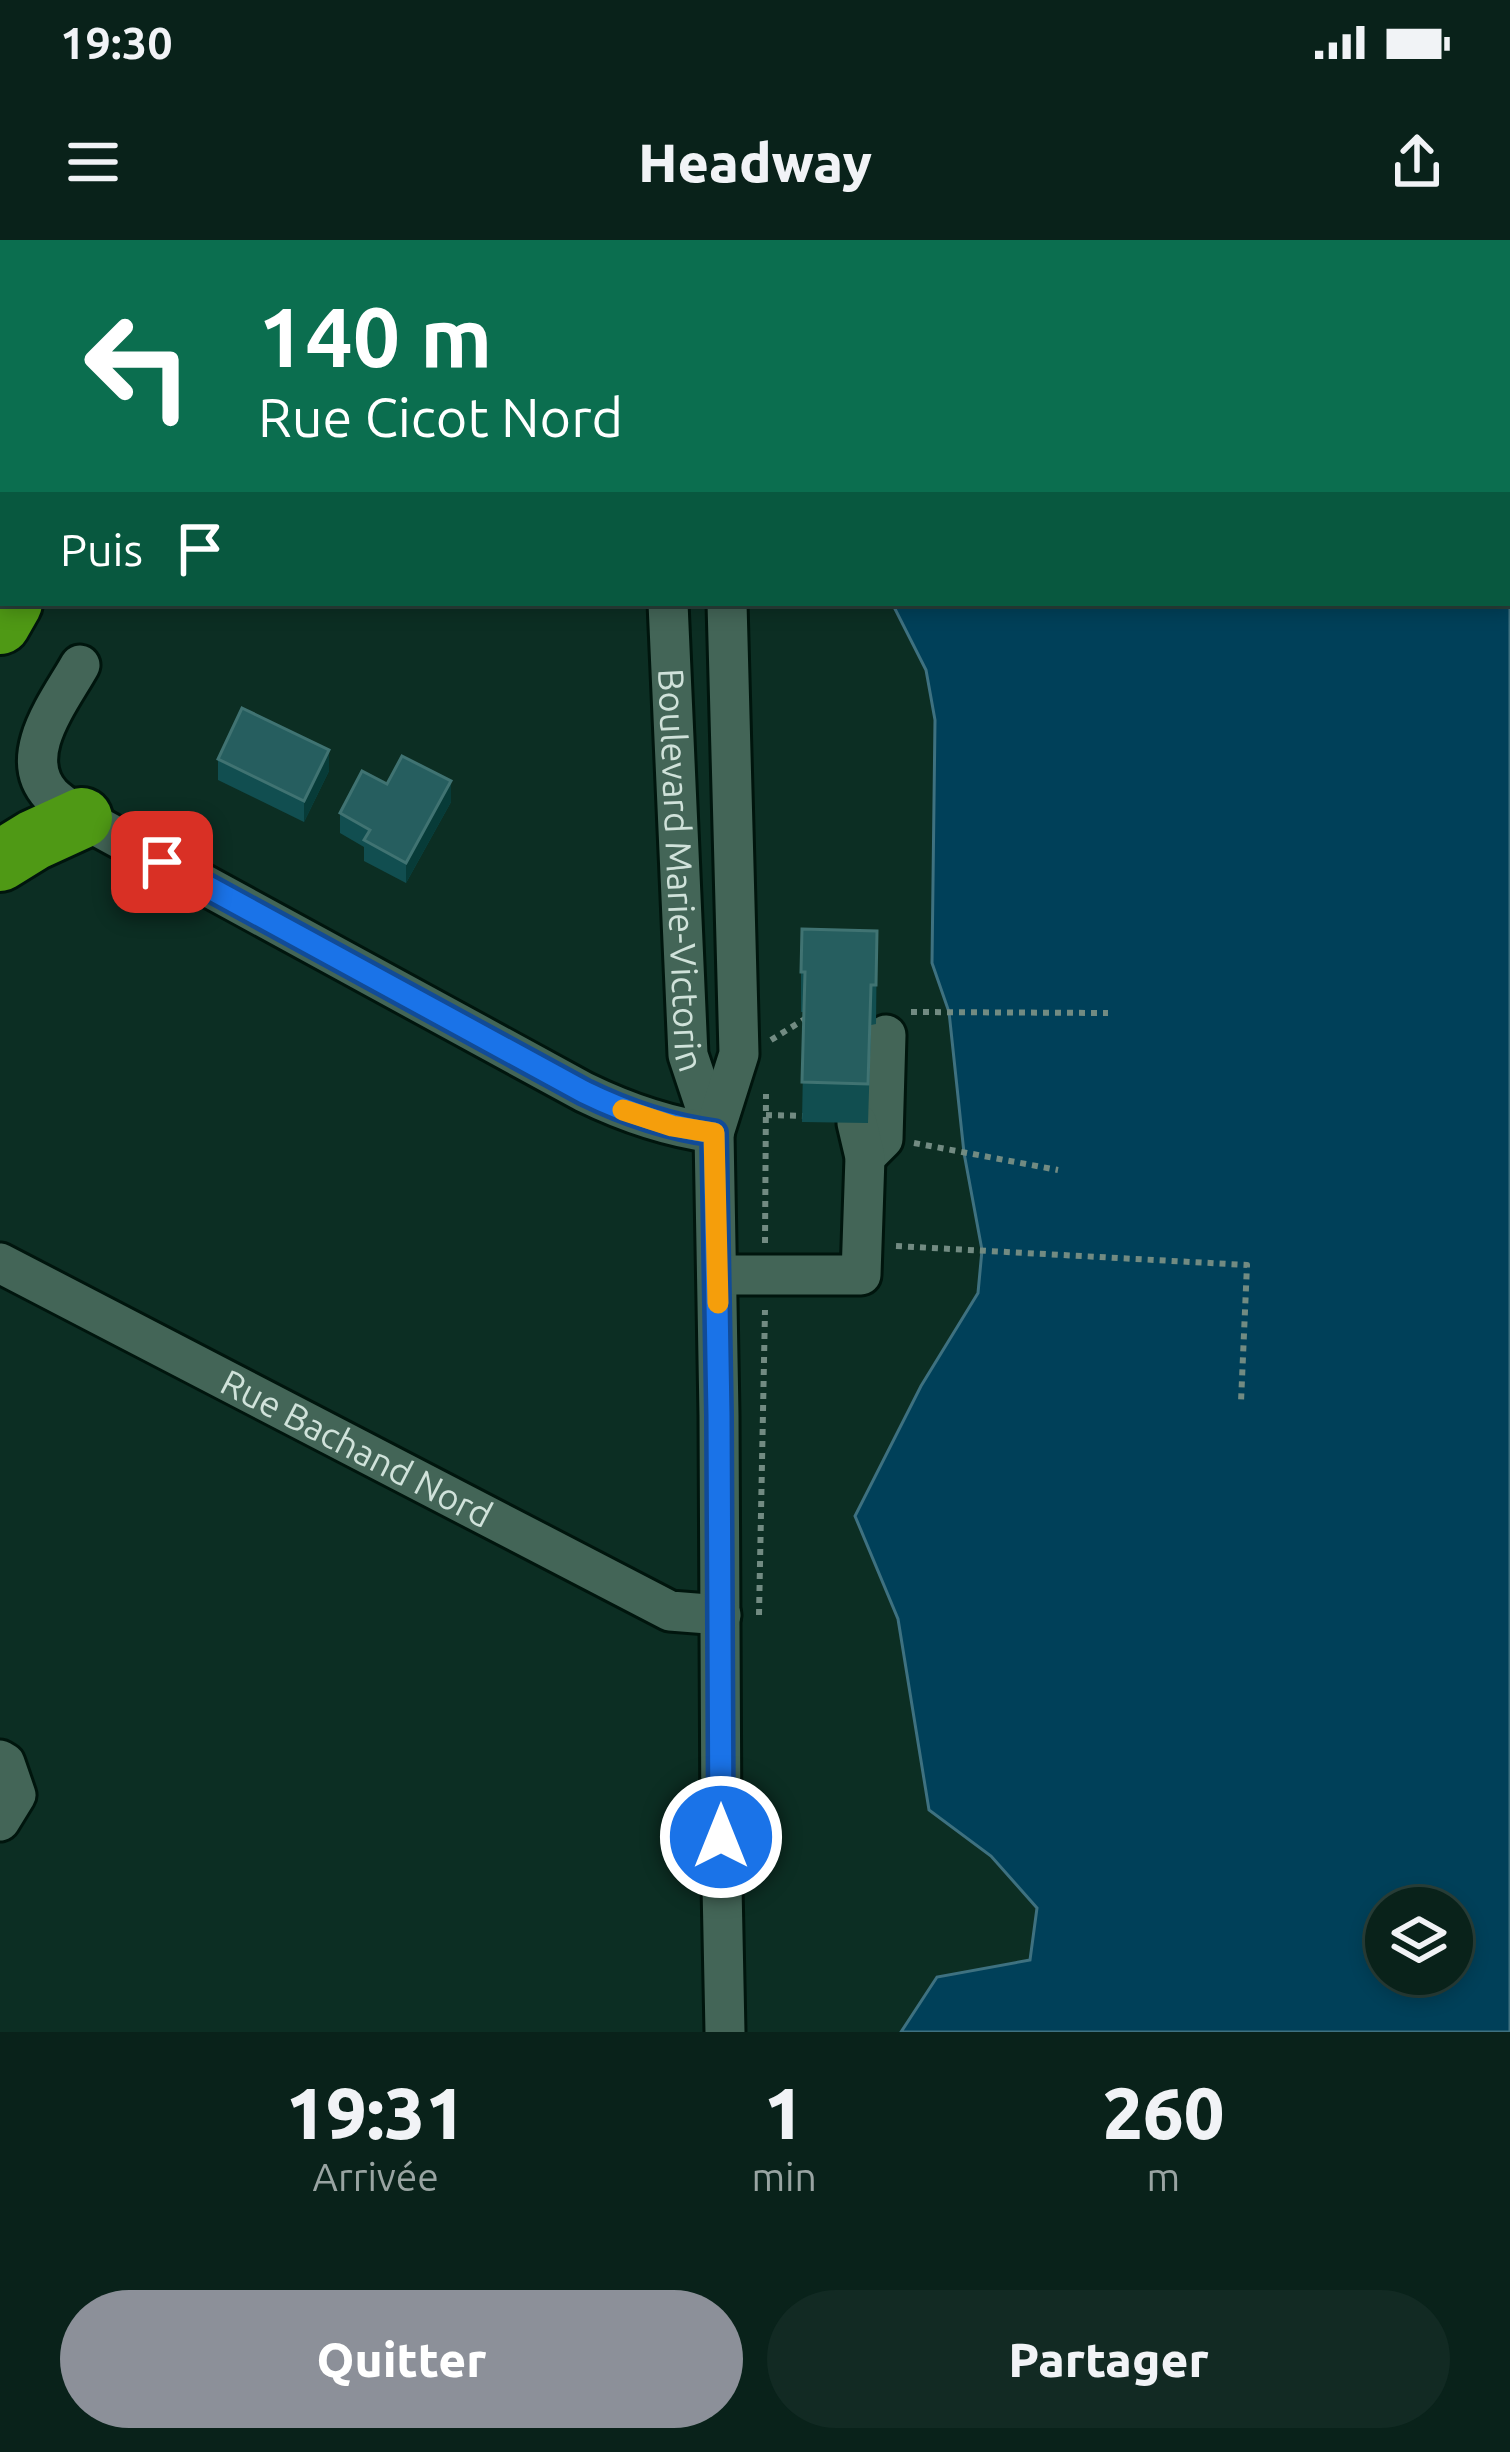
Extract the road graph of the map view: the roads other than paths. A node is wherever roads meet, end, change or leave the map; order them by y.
1 (668, 606) edge
2 (727, 606) edge
3 (80, 665) dead end
4 (82, 818) junction
5 (0, 861) edge
6 (899, 1023) road end
7 (714, 1133) junction
8 (0, 1263) edge
9 (717, 1275) junction
10 (721, 1615) junction
11 (0, 1760) edge
12 (0, 1821) edge
13 (725, 2032) edge

1 - 7 street, Boulevard Marie-Victorin
2 - 7 street, Boulevard Marie-Victorin
3 - 4 street
4 - 5 highway
4 - 7 street
6 - 9 street
7 - 9 street, Boulevard Marie-Victorin
8 - 10 street, Rue Bachand Nord
9 - 10 street, Boulevard Marie-Victorin
10 - 13 street, Boulevard Marie-Victorin
11 - 12 street

